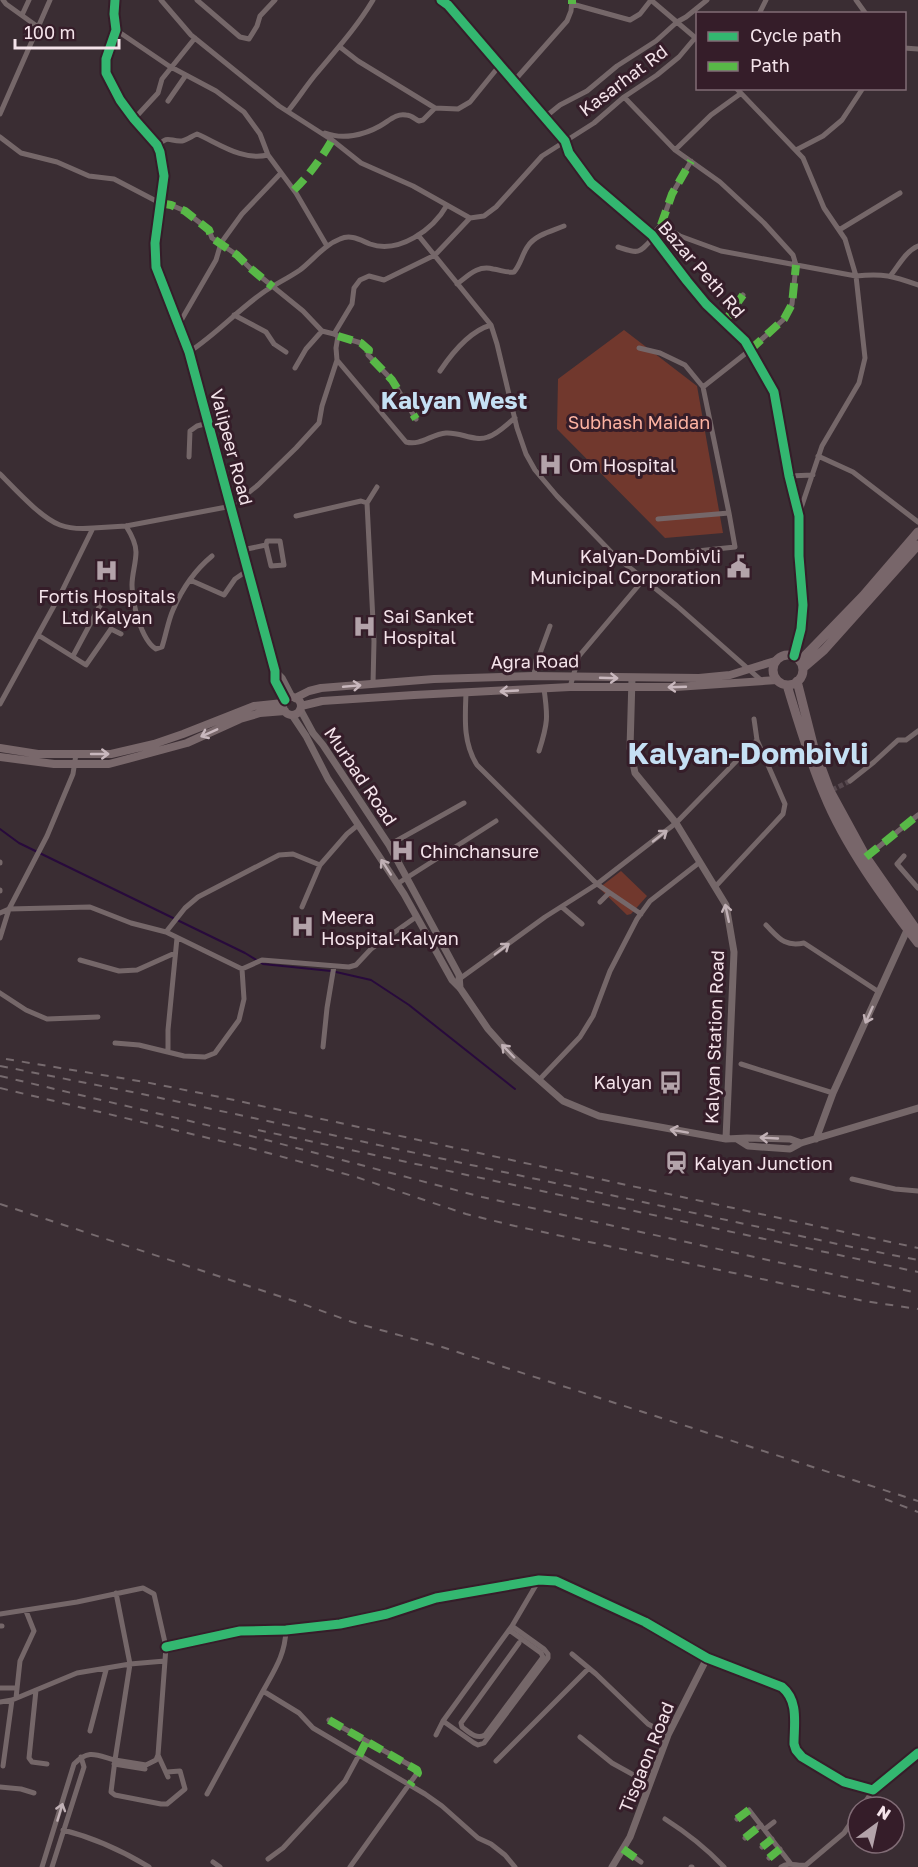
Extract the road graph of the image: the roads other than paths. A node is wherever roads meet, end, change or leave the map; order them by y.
1 (3, 0) edge
2 (30, 0) edge
3 (50, 0) edge
4 (115, 0) edge
5 (161, 0) edge
6 (197, 0) edge
7 (275, 0) edge
8 (373, 0) edge
9 (441, 0) edge
10 (651, 0) edge
11 (707, 0) edge
12 (449, 2) edge
13 (572, 2) edge
14 (22, 15) junction
15 (677, 22) junction
16 (38, 27) junction
17 (117, 30) junction
18 (195, 38) junction
19 (696, 39) edge
20 (340, 47) junction
21 (500, 65) junction
22 (171, 67) junction
23 (186, 75) junction
24 (514, 81) junction
25 (862, 90) edge
26 (738, 91) edge
27 (624, 97) junction
28 (168, 101) dead end
29 (435, 108) junction
30 (288, 111) junction
31 (0, 114) edge
32 (544, 118) junction
33 (134, 119) junction
34 (315, 129) junction
35 (0, 137) edge
36 (565, 141) junction
37 (158, 146) junction
38 (675, 150) junction
39 (796, 150) junction
40 (268, 155) junction
41 (691, 162) junction
42 (281, 173) junction
43 (900, 193) dead end
44 (160, 203) junction
45 (447, 206) junction
46 (470, 218) junction
47 (661, 225) junction
48 (564, 226) dead end
49 (839, 230) junction
50 (418, 236) junction
51 (653, 236) junction
52 (220, 243) junction
53 (327, 246) junction
54 (918, 246) edge
55 (618, 247) dead end
56 (435, 255) junction
57 (796, 265) junction
58 (891, 275) junction
59 (856, 276) junction
60 (457, 284) junction
61 (918, 285) edge
62 (273, 287) junction
63 (743, 295) dead end
64 (234, 315) junction
65 (725, 321) junction
66 (179, 324) junction
67 (491, 325) junction
68 (322, 331) junction
69 (336, 335) junction
70 (639, 348) dead end
71 (750, 350) junction
72 (286, 351) dead end
73 (189, 352) junction
74 (337, 360) junction
75 (294, 368) dead end
76 (440, 371) dead end
77 (702, 387) junction
78 (515, 418) junction
79 (416, 419) dead end
80 (208, 423) junction
81 (818, 456) junction
82 (189, 457) dead end
83 (0, 474) edge
84 (813, 475) junction
85 (789, 477) junction
86 (377, 486) dead end
87 (367, 503) junction
88 (232, 506) junction
89 (729, 513) junction
90 (296, 516) dead end
91 (799, 516) junction
92 (658, 519) dead end
93 (918, 522) edge
94 (126, 526) junction
95 (93, 528) junction
96 (918, 532) edge
97 (266, 545) junction
98 (918, 545) edge
99 (242, 550) junction
100 (688, 552) dead end
101 (212, 556) dead end
102 (248, 570) junction
103 (644, 579) junction
104 (190, 580) junction
105 (104, 598) dead end
106 (550, 626) dead end
107 (121, 634) dead end
108 (38, 635) junction
109 (73, 656) junction
110 (775, 662) junction
111 (799, 662) junction
112 (750, 669) junction
113 (534, 676) junction
114 (573, 676) junction
115 (656, 678) junction
116 (731, 679) junction
117 (777, 680) junction
118 (797, 681) junction
119 (631, 682) junction
120 (763, 682) junction
121 (373, 684) junction
122 (787, 685) junction
123 (570, 687) junction
124 (656, 687) junction
125 (544, 689) junction
126 (466, 693) junction
127 (0, 704) edge
128 (289, 704) junction
129 (300, 708) junction
130 (754, 719) dead end
131 (918, 730) edge
132 (756, 740) junction
133 (0, 748) edge
134 (539, 751) dead end
135 (76, 754) junction
136 (0, 757) edge
137 (75, 765) junction
138 (850, 781) tunnel mouth
139 (828, 792) junction
140 (464, 803) dead end
141 (918, 814) edge
142 (496, 821) dead end
143 (676, 823) junction
144 (358, 825) junction
145 (389, 844) junction
146 (904, 856) dead end
147 (863, 859) junction
148 (700, 862) junction
149 (320, 865) junction
150 (408, 878) junction
151 (397, 884) junction
152 (597, 884) junction
153 (715, 887) junction
154 (918, 888) edge
155 (609, 893) junction
156 (600, 902) dead end
157 (302, 907) dead end
158 (562, 907) junction
159 (9, 909) junction
160 (0, 913) edge
161 (641, 914) junction
162 (416, 917) junction
163 (582, 924) dead end
164 (766, 925) dead end
165 (909, 926) junction
166 (166, 932) junction
167 (918, 932) edge
168 (0, 938) edge
169 (177, 938) junction
170 (918, 943) edge
171 (176, 953) junction
172 (80, 960) dead end
173 (334, 966) junction
174 (242, 969) junction
175 (458, 984) junction
176 (879, 992) junction
177 (0, 993) edge
178 (235, 999) dead end
179 (244, 999) junction
180 (98, 1017) dead end
181 (115, 1043) dead end
182 (323, 1047) dead end
183 (168, 1051) junction
184 (741, 1064) dead end
185 (539, 1080) junction
186 (833, 1093) junction
187 (918, 1108) edge
188 (726, 1139) junction
189 (816, 1139) junction
190 (852, 1179) dead end
191 (918, 1191) edge
192 (539, 1580) junction
193 (116, 1593) junction
194 (26, 1611) junction
195 (0, 1614) edge
196 (511, 1628) junction
197 (286, 1630) junction
198 (519, 1643) dead end
199 (165, 1647) junction
200 (572, 1654) dead end
201 (706, 1658) junction
202 (165, 1661) junction
203 (130, 1664) junction
204 (589, 1668) junction
205 (106, 1670) junction
206 (0, 1688) edge
207 (17, 1688) junction
208 (36, 1690) junction
209 (263, 1690) junction
210 (14, 1699) junction
211 (0, 1702) edge
212 (329, 1720) dead end
213 (443, 1721) junction
214 (90, 1731) dead end
215 (436, 1734) dead end
216 (668, 1735) junction
217 (580, 1737) dead end
218 (366, 1742) junction
219 (918, 1753) edge
220 (158, 1755) junction
221 (359, 1755) junction
222 (81, 1757) junction
223 (496, 1761) dead end
224 (115, 1762) junction
225 (47, 1764) dead end
226 (3, 1767) dead end
227 (145, 1767) junction
228 (144, 1776) dead end
229 (650, 1784) junction
230 (410, 1785) junction
231 (0, 1787) edge
232 (873, 1790) junction
233 (66, 1792) junction
234 (34, 1793) dead end
235 (76, 1794) junction
236 (207, 1794) dead end
237 (870, 1795) edge
238 (665, 1819) dead end
239 (737, 1819) dead end
240 (774, 1822) dead end
241 (763, 1827) junction
242 (55, 1828) junction
243 (846, 1830) edge
244 (65, 1831) junction
245 (745, 1838) dead end
246 (772, 1839) junction
247 (762, 1847) dead end
248 (623, 1849) junction
249 (780, 1849) junction
250 (769, 1857) dead end
251 (268, 1859) dead end
252 (213, 1862) dead end
253 (640, 1862) dead end
254 (791, 1864) junction
255 (42, 1867) edge
256 (52, 1867) edge
257 (149, 1867) edge
258 (220, 1867) edge
259 (350, 1867) edge
260 (515, 1867) edge
261 (612, 1867) edge
262 (724, 1867) edge
263 (781, 1867) edge

1 - 14 street
2 - 14 street
3 - 16 street
4 - 17 street
5 - 18 street
6 - 7 street
8 - 20 street
9 - 12 street, Bazar Peth Rd
10 - 13 street
10 - 15 street, Kasarhat Rd
11 - 15 street
12 - 21 street, Bazar Peth Rd
13 - 24 street
14 - 16 street
15 - 19 street, Kasarhat Rd
15 - 32 street
16 - 31 street
17 - 22 street
17 - 33 street
18 - 22 street
18 - 30 street
19 - 27 street, Kasarhat Rd
20 - 29 street
20 - 30 street
21 - 24 street, Bazar Peth Rd
21 - 29 street
22 - 23 street
22 - 33 street
23 - 28 street
23 - 40 street
24 - 32 street, Bazar Peth Rd
25 - 39 street
26 - 38 street
26 - 39 street
27 - 36 street, Kasarhat Rd
27 - 38 street
29 - 34 street
30 - 34 street
32 - 36 street, Bazar Peth Rd
33 - 37 street
34 - 45 street
35 - 44 street
36 - 46 street, Kasarhat Rd
36 - 51 street, Bazar Peth Rd
37 - 40 street
37 - 44 street, Valipeer Road
38 - 41 street
39 - 49 street
40 - 42 street
41 - 47 street
41 - 57 street
42 - 52 street
42 - 53 street
43 - 49 street
44 - 52 street
44 - 66 street, Valipeer Road
45 - 46 street
45 - 50 street
46 - 56 street
47 - 51 street
47 - 57 street
48 - 60 street
49 - 59 street
50 - 53 street
50 - 56 street
51 - 55 street
51 - 65 street, Bazar Peth Rd
52 - 62 street
52 - 66 street
53 - 62 street
54 - 58 street
56 - 60 street
56 - 69 street
57 - 59 street
57 - 71 street
58 - 59 street
58 - 61 street
59 - 81 street
60 - 67 street
62 - 64 street
62 - 68 street
63 - 65 street
64 - 72 street
64 - 73 street
65 - 71 street, Bazar Peth Rd
66 - 73 street, Valipeer Road
67 - 76 street
67 - 78 street
68 - 69 street
68 - 75 street
69 - 74 street
69 - 79 street
70 - 77 street
71 - 77 street
71 - 85 street, Bazar Peth Rd
73 - 80 street, Valipeer Road
74 - 78 street
74 - 88 street
77 - 89 street
78 - 103 street
80 - 82 street
80 - 88 street, Valipeer Road
81 - 84 street
81 - 93 street
83 - 95 street
84 - 85 street
84 - 91 street
85 - 91 street, Bazar Peth Rd
86 - 87 street
87 - 90 street
87 - 121 street
88 - 94 street
88 - 99 street, Valipeer Road
89 - 92 street
89 - 100 street
91 - 111 street
94 - 95 street
94 - 104 street
95 - 108 street
96 - 111 main road
97 - 97 street
97 - 99 street
98 - 111 main road
99 - 102 street, Valipeer Road
101 - 104 street
102 - 104 street
102 - 128 street, Valipeer Road
103 - 112 street
103 - 114 street
105 - 109 street
106 - 113 street
107 - 109 street
108 - 109 street
108 - 127 street
110 - 111 main road
110 - 112 main road, Agra Road
110 - 117 main road
111 - 118 main road
112 - 116 main road, Agra Road
112 - 120 street
113 - 114 main road, Agra Road
113 - 121 main road, Agra Road
114 -> 119 main road, Agra Road
114 - 123 street
115 - 116 main road, Agra Road
115 - 119 main road, Agra Road
115 - 124 main road
116 - 120 main road, Agra Road
116 -> 124 main road, Agra Road
117 - 120 main road, Agra Road
117 - 122 main road
118 - 122 main road
118 - 139 main road
119 - 123 main road, Agra Road
119 - 124 main road, Agra Road
119 - 143 street, Kalyan Station Road
128 -> 121 main road, Agra Road
122 - 139 main road
123 - 125 main road, Agra Road
125 -> 126 main road, Agra Road
125 - 134 street
126 - 129 main road, Agra Road
126 - 152 street
128 - 129 main road
128 - 129 main road, Agra Road
135 -> 128 main road, Agra Road
128 -> 137 main road, Agra Road
128 - 144 street, Murbad Road
129 - 145 street, Murbad Road
130 - 132 street
131 - 138 street
132 - 143 street
132 - 153 street
133 - 135 main road, Agra Road
135 - 137 street
136 - 137 main road, Agra Road
137 - 159 street
139 - 147 main road
140 - 145 street
141 - 147 street
142 - 150 street
143 - 148 street, Kalyan Station Road
152 -> 143 street
144 - 149 street
151 -> 144 street, Murbad Road
145 - 150 street, Murbad Road
146 - 154 street
147 - 165 main road
148 - 153 street, Kalyan Station Road
148 - 161 street
149 - 157 street
149 - 166 street
150 - 151 street
150 - 175 street, Murbad Road
151 - 162 street, Murbad Road
152 - 155 street
152 - 158 street
188 -> 153 street, Kalyan Station Road
155 - 156 street
155 - 161 street
158 - 163 street
175 -> 158 street
159 - 160 street
159 - 166 street
159 - 168 street
161 - 185 street
162 - 173 street
162 - 175 street, Murbad Road
164 - 176 street
165 - 167 main road
165 - 170 main road
165 - 176 street
166 - 169 street
169 - 171 street
169 - 174 street
171 - 172 street
171 - 183 street
173 - 174 street
173 - 182 street
174 - 179 street
185 -> 175 street, Murbad Road
176 -> 186 street
177 - 180 street
178 - 179 street
179 - 183 street
181 - 183 street
184 - 186 street
188 -> 185 street, Murbad Road
186 - 189 street
187 - 189 street, Murbad Road
189 -> 188 street, Murbad Road
190 - 191 street
192 - 196 street
192 - 197 street
192 - 201 street
193 - 194 street
193 - 199 street
193 - 203 street
194 - 195 street
194 - 207 street
196 - 198 street
196 - 213 street
196 - 213 street
197 - 199 street
197 - 209 street
199 - 202 street
200 - 204 street
201 - 216 street, Tisgaon Road
201 - 232 street
202 - 203 street
202 - 220 street
203 - 205 street
203 - 224 street
204 - 216 street
204 - 223 street
205 - 208 street
205 - 214 street
206 - 207 street
207 - 210 street
208 - 210 street
208 - 225 street
209 - 221 street
209 - 236 street
210 - 211 street
210 - 226 street
212 - 218 street
213 - 215 street
216 - 229 street, Tisgaon Road
217 - 229 street
218 - 221 street
218 - 230 street
219 - 232 street
220 - 224 street
220 - 227 street
221 - 230 street
221 - 251 street
222 - 224 street
222 - 233 street
222 - 235 street
224 - 227 street
227 - 228 street
229 - 248 street, Tisgaon Road
230 - 259 street
230 - 260 street
231 - 234 street
232 - 237 street
233 - 235 street
242 -> 233 street
235 - 244 street
238 - 262 street
239 - 241 street
240 - 241 street
241 - 245 street
241 - 246 street
242 - 244 street
242 - 255 street
243 - 254 street
244 - 256 street
244 - 257 street
246 - 247 street
246 - 249 street
248 - 253 street
248 - 261 street, Tisgaon Road
249 - 250 street
249 - 254 street
252 - 258 street
254 - 263 street

